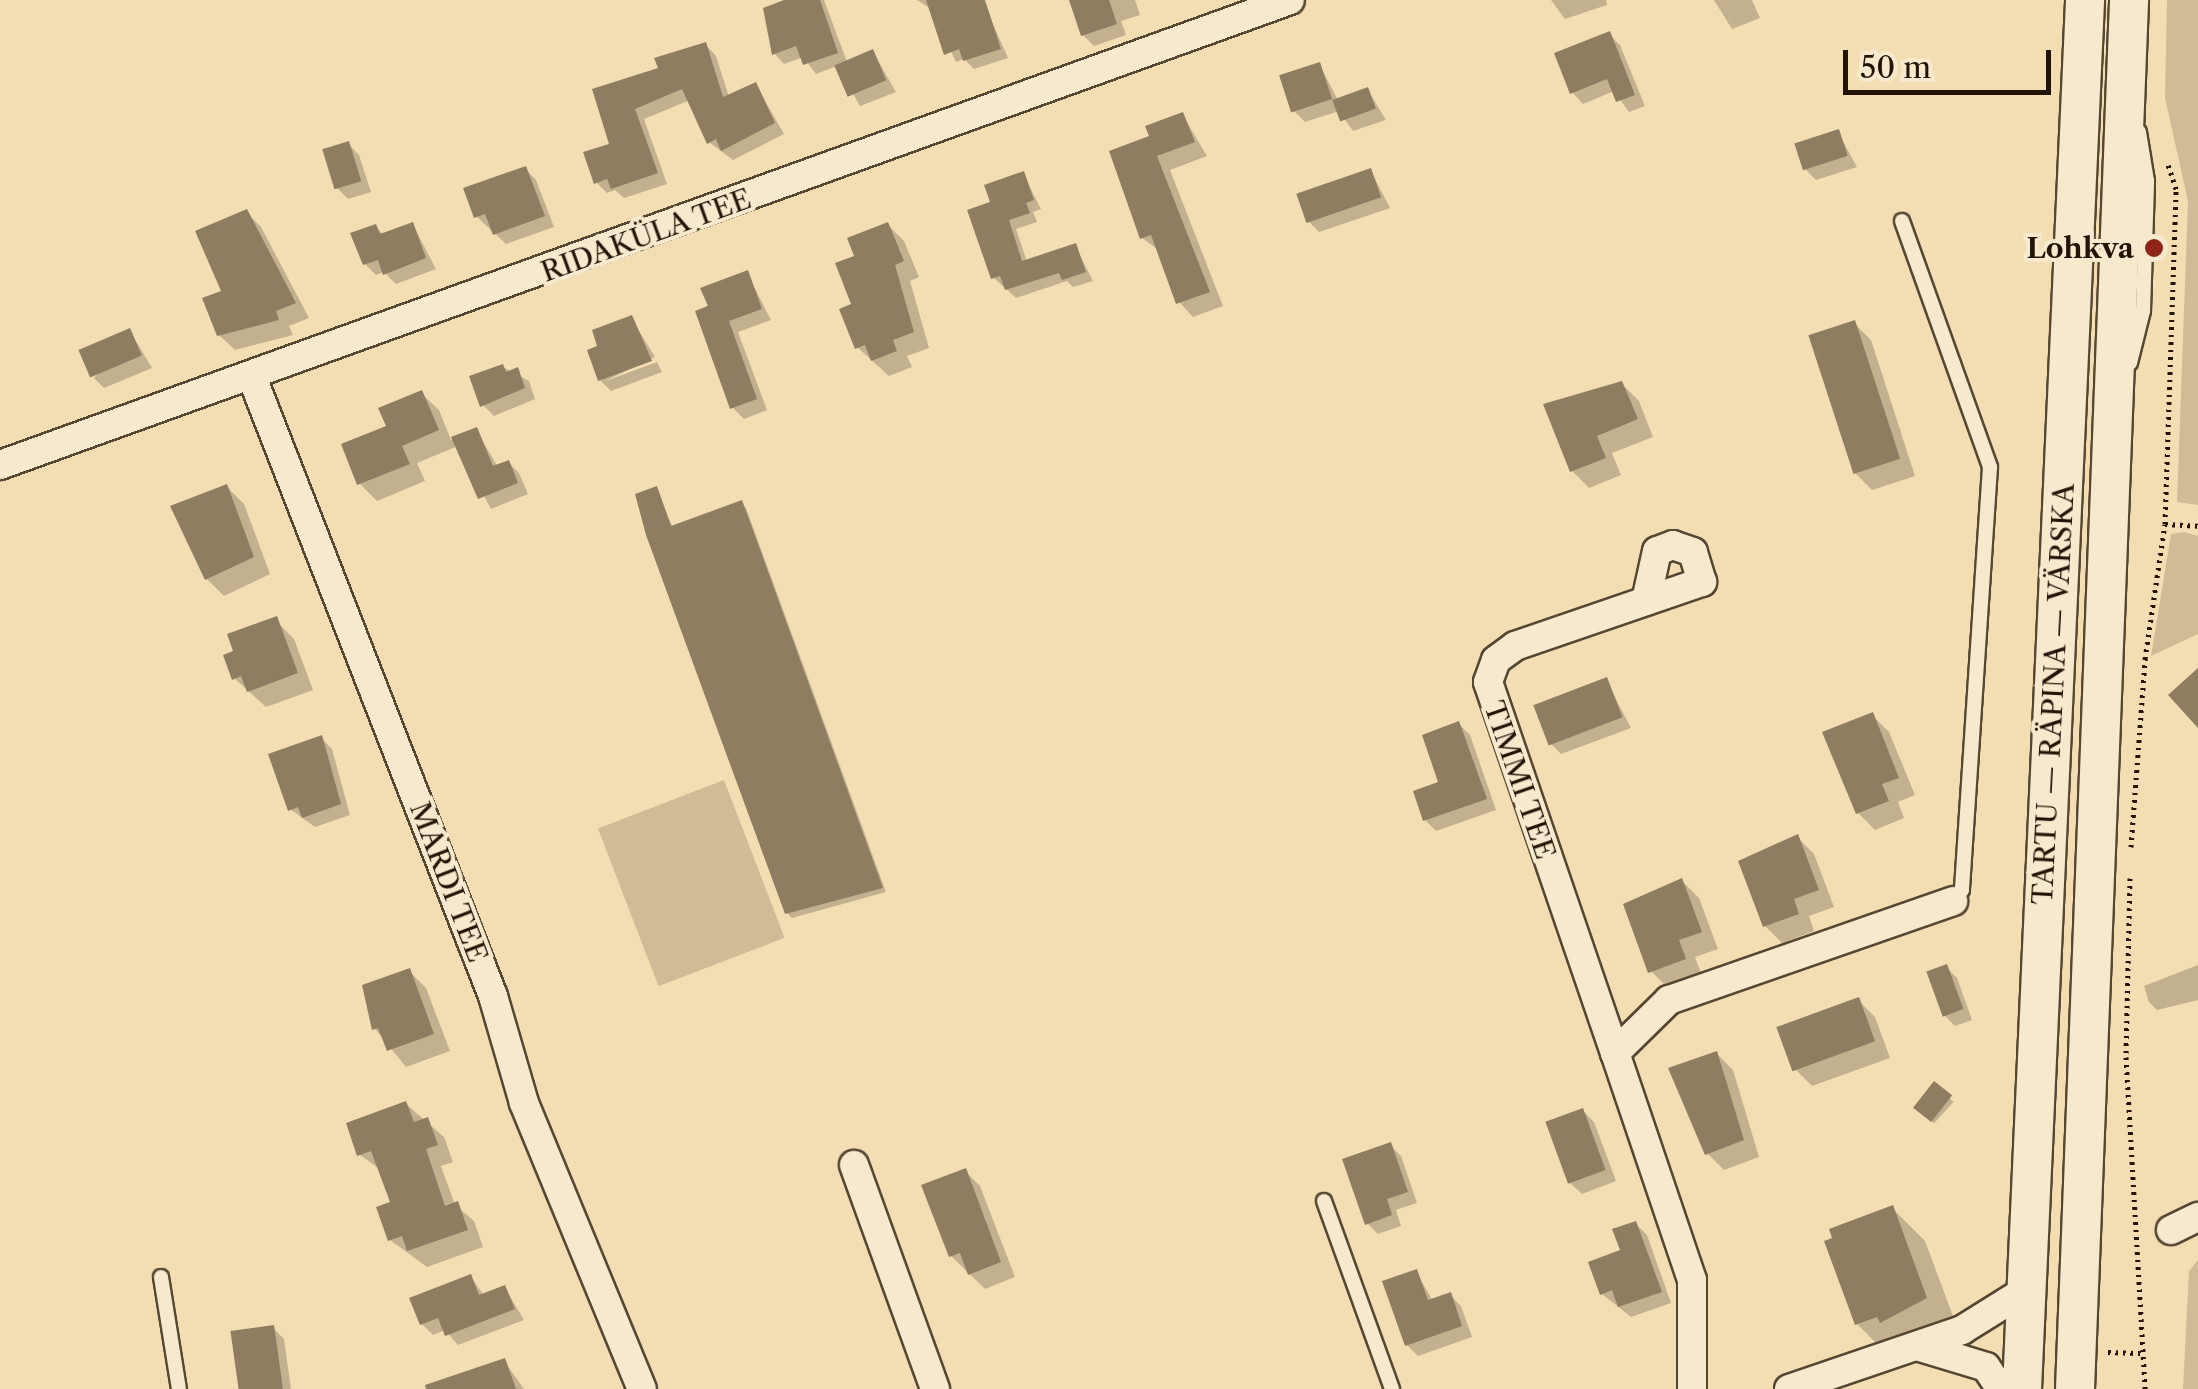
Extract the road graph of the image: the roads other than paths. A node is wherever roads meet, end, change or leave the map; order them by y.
1 (1290, 0) edge
2 (2068, 0) edge
3 (2085, 0) edge
4 (2129, 0) edge
5 (2080, 114) junction
6 (1902, 221) dead end
7 (252, 377) junction
8 (0, 465) edge
9 (1646, 601) dead end
10 (1952, 900) joint
11 (1616, 1053) junction
12 (854, 1165) dead end
13 (1324, 1200) dead end
14 (2198, 1216) edge
15 (2171, 1230) dead end
16 (161, 1278) dead end
17 (2026, 1290) junction
18 (1916, 1346) junction
19 (179, 1389) edge
20 (642, 1389) edge
21 (936, 1389) edge
22 (1392, 1389) edge
23 (1692, 1389) edge
24 (1789, 1389) edge
25 (2000, 1389) edge
26 (2022, 1389) edge
27 (2075, 1389) edge

1 - 7 street, RIDAKÜLA TEE
2 - 5 lane
3 - 5 main road, TARTU — RÄPINA — VÄRSKA
4 - 27 main road, TARTU — RÄPINA — VÄRSKA
5 - 17 main road, TARTU — RÄPINA — VÄRSKA
6 - 10 lane
7 - 8 street, RIDAKÜLA TEE
7 - 20 street, MARDI TEE
9 - 11 street, TIMMI TEE
10 - 11 street
11 - 23 street, TIMMI TEE
12 - 21 street
13 - 22 lane
14 - 15 street
16 - 19 lane
17 - 18 street
17 - 26 main road, TARTU — RÄPINA — VÄRSKA
18 - 24 street
18 - 25 street

